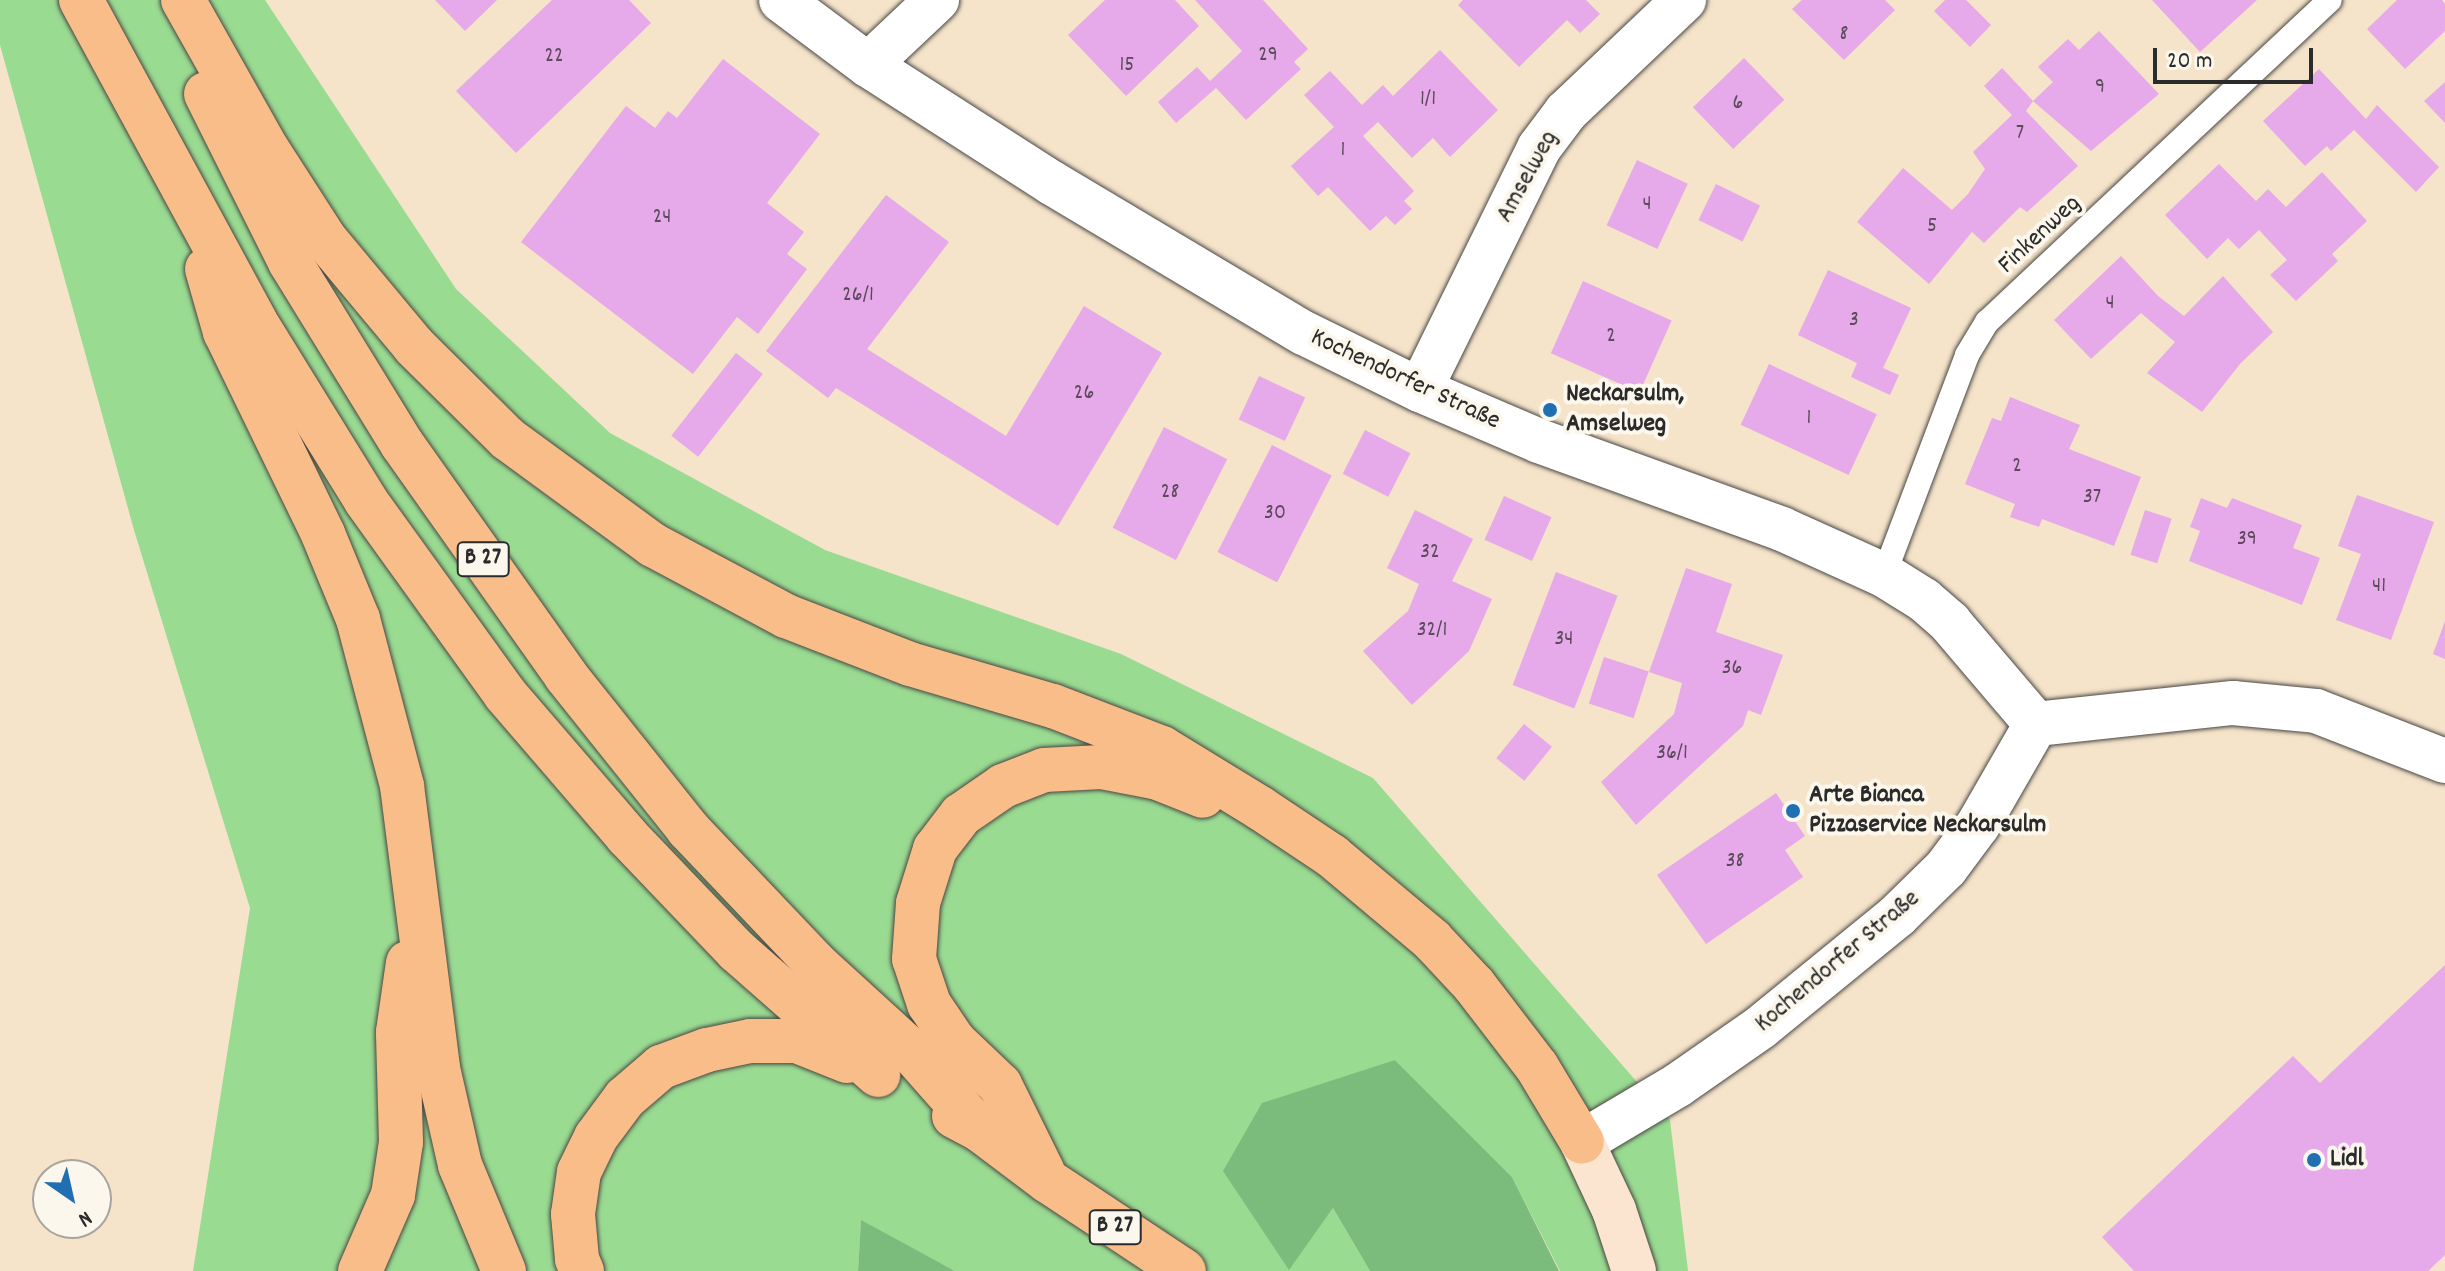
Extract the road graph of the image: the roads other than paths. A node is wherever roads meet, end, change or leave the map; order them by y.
1 (81, 0) edge
2 (162, 0) edge
3 (183, 0) edge
4 (781, 0) edge
5 (937, 0) edge
6 (1684, 0) edge
7 (2330, 0) edge
8 (868, 65) junction
9 (191, 208) junction
10 (1420, 390) junction
11 (1884, 575) junction
12 (2036, 724) junction
13 (2445, 761) edge
14 (1332, 856) junction
15 (416, 909) junction
16 (878, 1075) junction
17 (980, 1130) junction
18 (1582, 1142) junction
19 (1048, 1181) junction
20 (360, 1271) edge
21 (504, 1271) edge
22 (582, 1271) edge
23 (1184, 1271) edge
24 (1634, 1271) edge

1 - 9 highway, B 27
2 - 17 highway, B 27
3 - 14 highway
4 - 8 street, Kochendorfer Straße
5 - 8 street
6 - 10 street, Amselweg
7 - 11 lane, Finkenweg
8 - 10 street, Kochendorfer Straße
9 - 15 highway
9 - 16 highway, B 27
10 - 11 street, Kochendorfer Straße
11 - 12 street, Kochendorfer Straße
12 - 13 street
12 - 18 street, Kochendorfer Straße
14 - 18 highway
14 - 19 highway
15 - 20 highway
15 - 21 highway
16 - 17 highway, B 27
16 - 22 highway
17 - 19 highway, B 27
18 - 24 main road
19 - 23 highway, B 27

